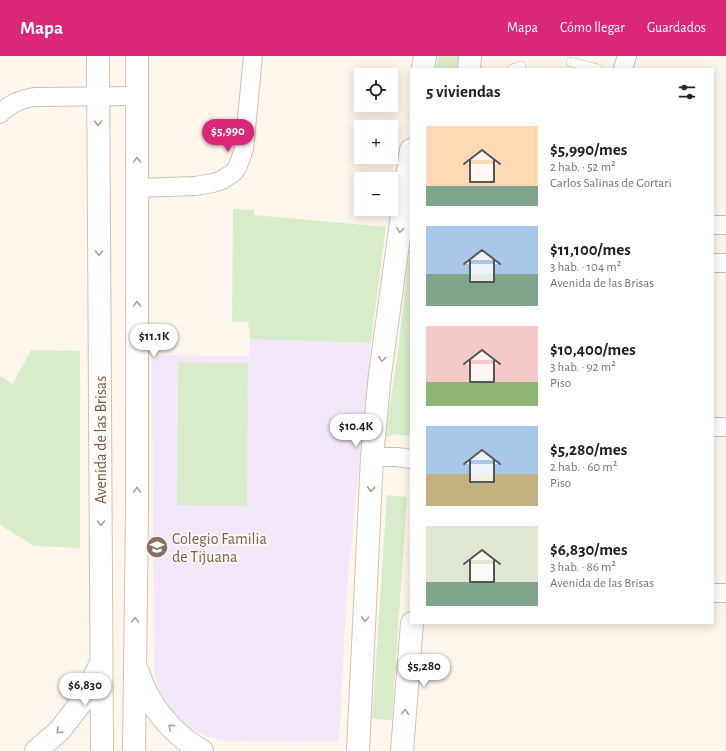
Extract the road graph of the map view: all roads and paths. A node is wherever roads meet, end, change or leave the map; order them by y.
1 (98, 56) edge
2 (137, 56) edge
3 (253, 56) edge
4 (425, 56) edge
5 (470, 56) edge
6 (628, 56) edge
7 (571, 62) dead end
8 (423, 68) edge
9 (469, 68) edge
10 (594, 68) edge
11 (623, 68) edge
12 (98, 96) junction
13 (137, 96) junction
14 (0, 114) edge
15 (410, 157) edge
16 (137, 188) junction
17 (714, 225) edge
18 (726, 225) edge
19 (714, 263) edge
20 (726, 263) edge
21 (714, 427) edge
22 (726, 427) edge
23 (372, 457) junction
24 (410, 459) edge
25 (714, 593) edge
26 (726, 593) edge
27 (412, 624) edge
28 (134, 659) junction
29 (101, 662) junction
30 (36, 751) edge
31 (102, 751) edge
32 (134, 751) edge
33 (202, 751) edge
34 (358, 751) edge
35 (402, 751) edge

1 - 12 street, Avenida de las Brisas
2 - 13 street
3 - 16 street
4 - 8 street
5 - 9 street
6 - 11 street
7 - 10 lane
12 - 13 street
12 - 14 street
12 -> 29 street, Avenida de las Brisas
16 -> 13 street
15 -> 23 street
28 -> 16 street
17 - 18 street
19 - 20 street
21 - 22 street
23 - 24 street
23 -> 34 street
25 - 26 street
35 -> 27 street
28 - 32 street
33 -> 28 street
29 -> 30 street
29 - 31 street, Avenida de las Brisas

